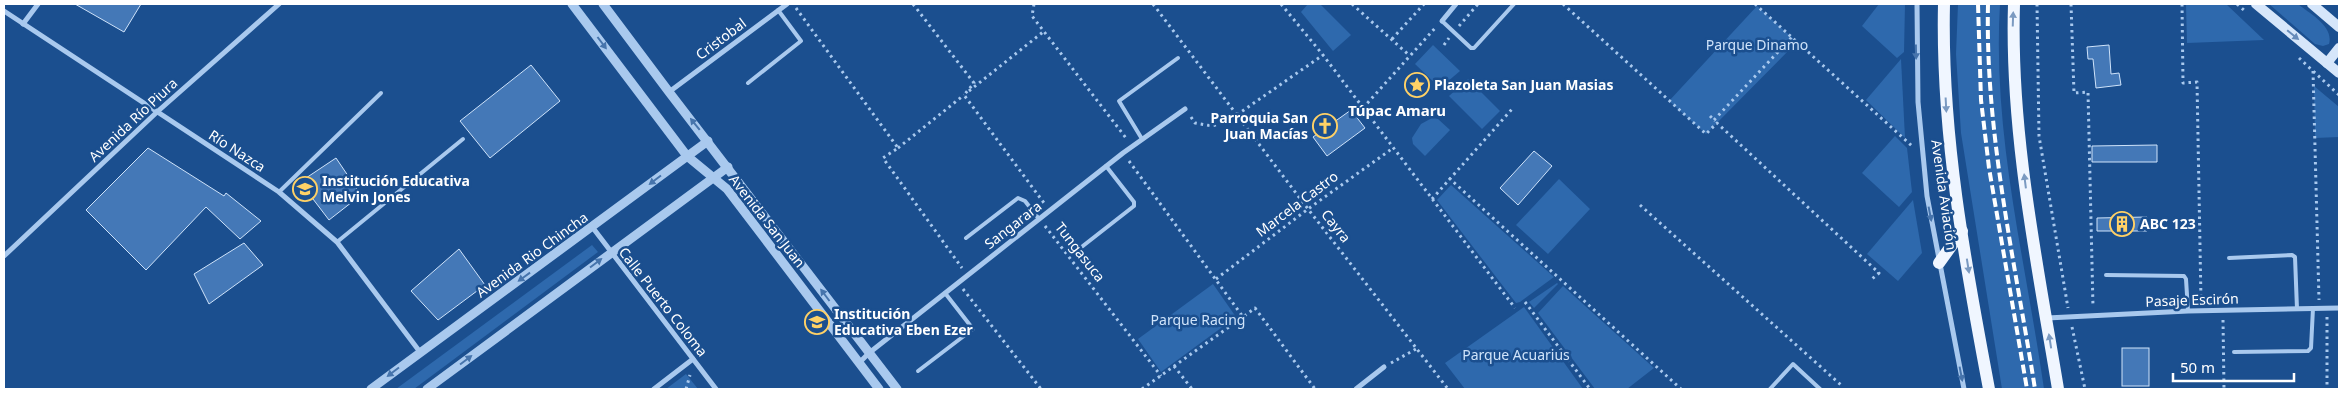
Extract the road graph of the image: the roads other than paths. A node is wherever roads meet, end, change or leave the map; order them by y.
1 (38, 4) edge
2 (279, 4) edge
3 (572, 4) edge
4 (603, 4) edge
5 (787, 4) edge
6 (1456, 4) edge
7 (1514, 4) edge
8 (1917, 4) edge
9 (1944, 4) edge
10 (2014, 4) edge
11 (2256, 4) edge
12 (2312, 4) edge
13 (778, 10) junction
14 (4, 11) edge
15 (1442, 21) joint
16 (23, 24) junction
17 (2339, 27) edge
18 (2339, 48) edge
19 (1178, 58) dead end
20 (2327, 62) junction
21 (2339, 73) edge
22 (748, 83) dead end
23 (669, 92) junction
24 (381, 93) dead end
25 (1184, 109) road end
26 (157, 112) junction
27 (1142, 138) junction
28 (463, 140) dead end
29 (708, 141) junction
30 (687, 156) junction
31 (1106, 166) junction
32 (728, 167) junction
33 (713, 176) junction
34 (278, 192) junction
35 (1040, 219) junction
36 (593, 228) junction
37 (1962, 231) junction
38 (966, 238) dead end
39 (337, 242) junction
40 (1079, 249) dead end
41 (610, 252) junction
42 (4, 256) edge
43 (2229, 258) dead end
44 (1939, 263) junction
45 (2106, 275) dead end
46 (945, 293) junction
47 (2312, 308) junction
48 (2339, 308) edge
49 (2297, 309) junction
50 (2188, 311) junction
51 (2046, 318) junction
52 (420, 352) junction
53 (2234, 352) dead end
54 (869, 353) junction
55 (693, 359) junction
56 (859, 363) junction
57 (1384, 367) road end
58 (918, 372) dead end
59 (371, 389) edge
60 (427, 389) edge
61 (654, 389) edge
62 (716, 389) edge
63 (880, 389) edge
64 (898, 389) edge
65 (1356, 389) edge
66 (1770, 389) edge
67 (1820, 389) edge
68 (1964, 389) edge
69 (1989, 389) edge
70 (2058, 389) edge

1 - 16 street
2 - 26 street, Avenida Río Piura
3 -> 30 street, Avenida San Juan
4 - 23 street, Avenida San Juan
5 - 13 street, Cristobal
6 - 15 street
7 - 15 lane
8 -> 44 street, Avenida Aviación
9 -> 37 main road, Avenida Aviación
51 -> 10 main road
11 -> 20 main road
12 - 17 main road
13 - 22 lane
13 - 23 street, Cristobal
14 - 16 street, Río Nazca
16 - 26 street, Río Nazca
18 - 20 main road
19 - 27 lane
20 - 21 main road
29 -> 23 street, Avenida San Juan
24 - 34 lane
25 - 27 street, Sangarara
26 - 34 street, Río Nazca
26 - 42 street, Avenida Río Piura
27 - 31 street, Sangarara
28 - 39 lane
29 - 30 street, Avenida Rio Chincha
29 - 32 street, Avenida San Juan
30 - 33 street, Avenida San Juan
30 -> 36 street, Avenida Rio Chincha
31 - 35 street, Sangarara
31 - 40 lane
32 - 33 street
54 -> 32 street, Avenida San Juan
33 - 41 street
33 - 56 street, Avenida San Juan
34 - 39 street, Río Nazca
35 - 38 lane, Tungasuca
35 - 46 street, Sangarara
36 - 41 street, Calle Puerto Coloma
36 -> 52 street, Avenida Rio Chincha
37 - 44 main road
37 -> 69 main road, Avenida Aviación
39 - 52 street, Río Nazca
41 - 55 street, Calle Puerto Coloma
60 -> 41 street
43 - 49 lane
44 -> 68 street, Avenida Aviación
45 - 50 lane
46 - 54 street, Sangarara
46 - 58 lane
47 - 48 street, Pasaje Escirón
47 - 49 street, Pasaje Escirón
47 - 53 lane
49 - 50 street, Pasaje Escirón
50 - 51 street, Pasaje Escirón
70 -> 51 main road
52 -> 59 street, Avenida Rio Chincha
54 - 56 street, Sangarara
54 - 64 street, Avenida San Juan
55 - 61 street
55 - 62 street, Calle Puerto Coloma
56 - 63 street, Avenida San Juan
57 - 65 street
66 - 67 lane

